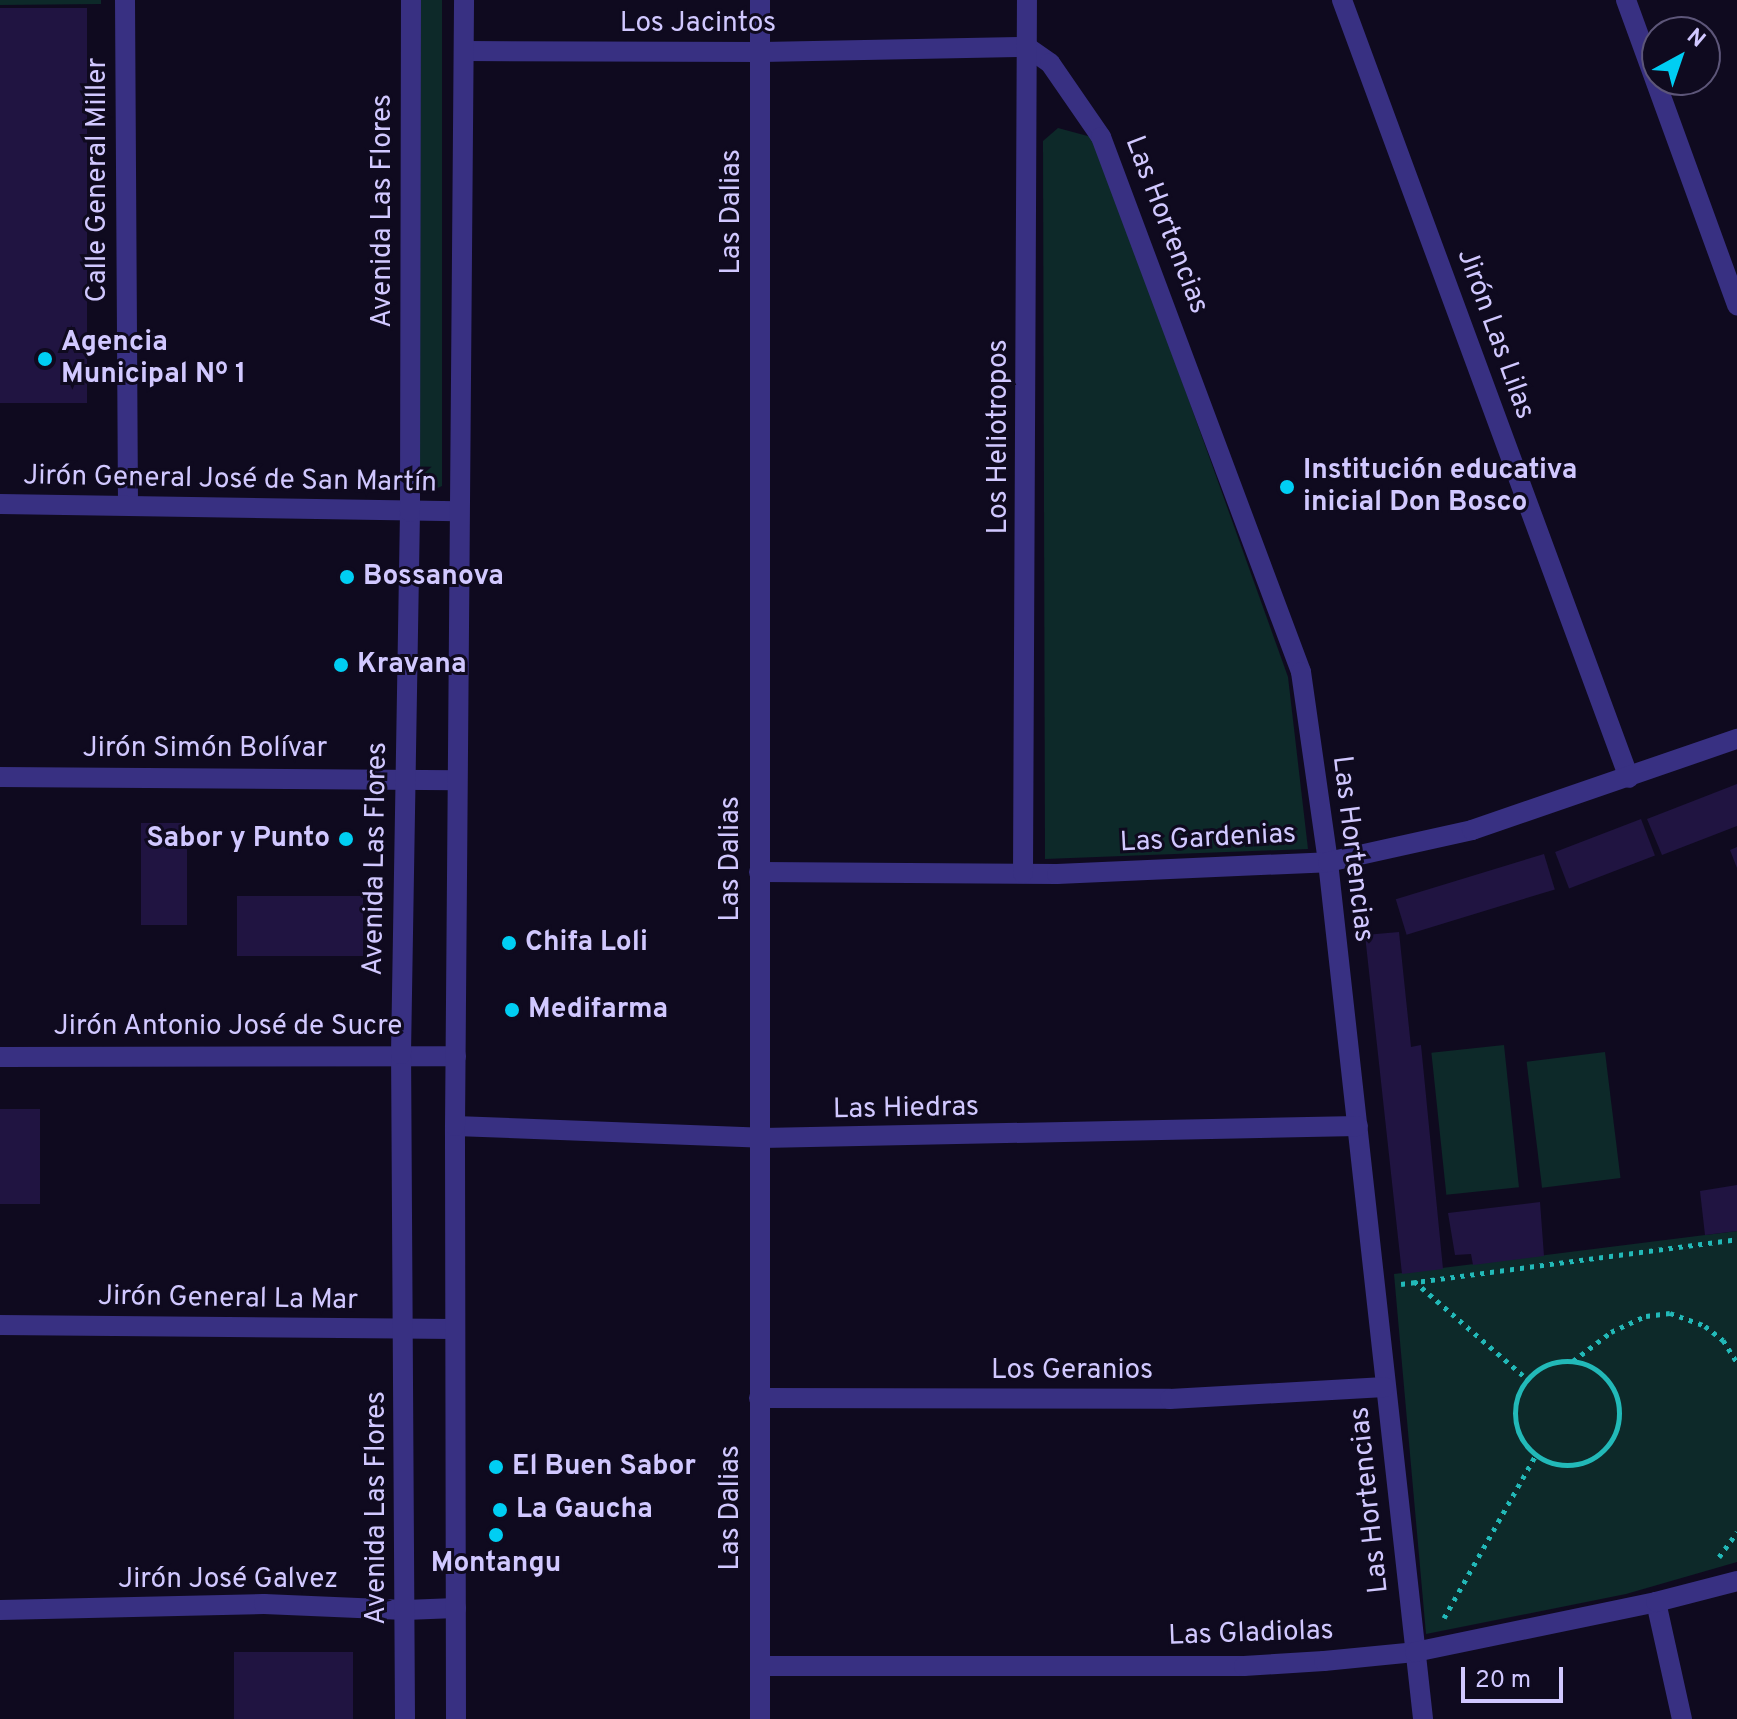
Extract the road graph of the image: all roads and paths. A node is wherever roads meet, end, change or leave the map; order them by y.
1 (125, 0) edge
2 (411, 0) edge
3 (464, 0) edge
4 (760, 0) edge
5 (1027, 0) edge
6 (1342, 0) edge
7 (1626, 0) edge
8 (1027, 47) junction
9 (465, 51) junction
10 (761, 52) junction
11 (1737, 305) edge
12 (0, 504) edge
13 (128, 504) junction
14 (458, 511) junction
15 (410, 512) junction
16 (1737, 739) edge
17 (0, 777) edge
18 (404, 777) junction
19 (1629, 778) junction
20 (457, 780) junction
21 (1328, 862) junction
22 (759, 872) junction
23 (1023, 873) junction
24 (401, 1054) junction
25 (456, 1056) junction
26 (0, 1057) edge
27 (455, 1126) junction
28 (1358, 1126) junction
29 (762, 1138) junction
30 (1737, 1239) edge
31 (1414, 1281) junction
32 (1401, 1282) dead end
33 (0, 1325) edge
34 (403, 1329) junction
35 (455, 1329) junction
36 (1573, 1361) junction
37 (1737, 1362) edge
38 (1527, 1379) junction
39 (1385, 1387) junction
40 (759, 1398) junction
41 (1536, 1455) junction
42 (1737, 1581) edge
43 (1656, 1602) junction
44 (456, 1608) junction
45 (0, 1610) edge
46 (405, 1610) junction
47 (1441, 1623) dead end
48 (1415, 1652) junction
49 (760, 1666) junction
50 (405, 1719) edge
51 (456, 1719) edge
52 (760, 1719) edge
53 (1423, 1719) edge
54 (1682, 1719) edge

1 - 13 street, Calle General Miller
2 - 15 street, Avenida Las Flores
3 - 9 street
4 - 10 street, Las Dalias
5 - 8 street, Los Heliotropos
6 - 19 street, Jirón Las Lilas
7 - 11 street
8 - 10 street, Los Jacintos
8 - 21 street, Las Hortencias
8 - 23 street, Los Heliotropos
9 - 10 street, Los Jacintos
9 - 14 street
10 - 22 street, Las Dalias
12 - 13 street, Jirón General José de San Martín
13 - 15 street, Jirón General José de San Martín
14 - 15 street, Jirón General José de San Martín
14 - 20 street
15 - 18 street, Avenida Las Flores
16 - 19 street, Las Gardenias
17 - 18 street, Jirón Simón Bolívar
18 - 20 street, Jirón Simón Bolívar
18 - 24 street, Avenida Las Flores
19 - 21 street, Las Gardenias
20 - 25 street
21 - 23 street, Las Gardenias
21 - 28 street, Las Hortencias
22 - 23 street, Las Gardenias
22 - 29 street, Las Dalias
24 - 25 street, Jirón Antonio José de Sucre
24 - 26 street, Jirón Antonio José de Sucre
24 - 34 street, Avenida Las Flores
25 - 27 street
27 - 29 street, Las Hiedras
27 - 35 street
28 - 29 street, Las Hiedras
28 - 39 street, Las Hortencias
29 - 40 street, Las Dalias
30 - 31 path
31 - 32 path
31 - 38 path
33 - 34 street, Jirón General La Mar
34 - 35 street, Jirón General La Mar
34 - 46 street, Avenida Las Flores
35 - 44 street
36 - 37 path
36 - 38 path
36 - 41 path
38 - 41 path
39 - 40 street, Los Geranios
39 - 48 street, Las Hortencias
40 - 49 street, Las Dalias
41 - 47 path
42 - 43 street, Las Gladiolas
43 - 48 street, Las Gladiolas
43 - 54 street
44 - 46 street, Jirón José Galvez
44 - 51 street
45 - 46 street, Jirón José Galvez
46 - 50 street, Avenida Las Flores
48 - 49 street, Las Gladiolas
48 - 53 street, Las Hortencias
49 - 52 street, Las Dalias

